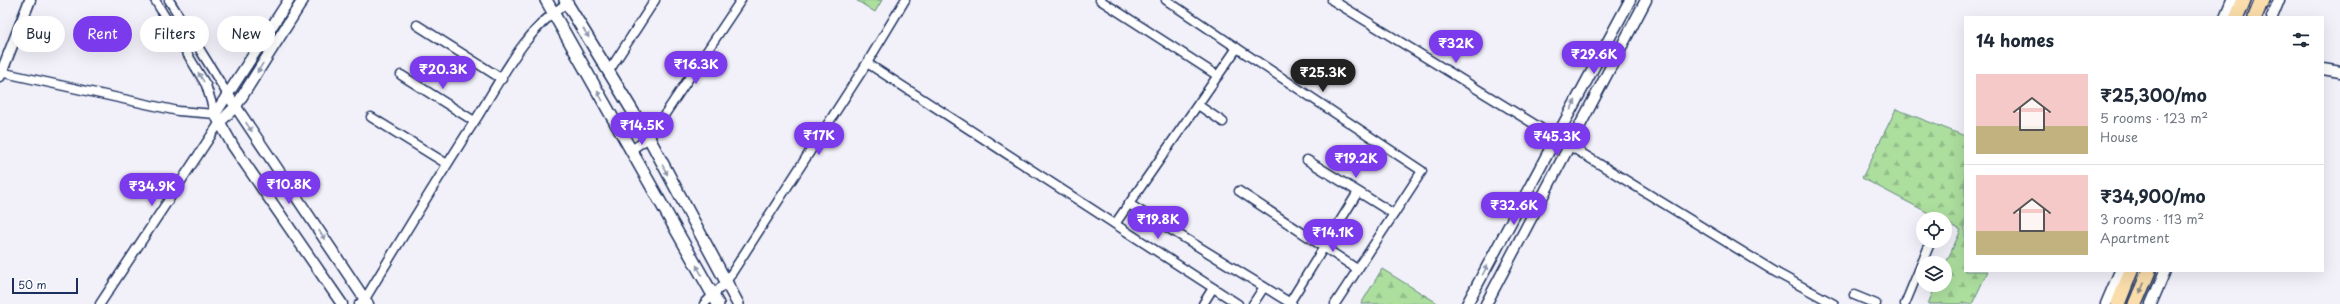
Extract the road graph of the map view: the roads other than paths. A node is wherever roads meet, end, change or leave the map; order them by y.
1 (30, 0) edge
2 (155, 0) edge
3 (169, 0) edge
4 (289, 0) edge
5 (303, 0) edge
6 (546, 0) edge
7 (655, 0) edge
8 (741, 0) edge
9 (905, 0) edge
10 (1100, 0) edge
11 (1166, 0) edge
12 (1332, 0) edge
13 (1630, 0) edge
14 (1646, 0) edge
15 (2232, 0) edge
16 (2244, 0) edge
17 (2262, 0) edge
18 (2279, 0) edge
19 (566, 2) edge
20 (553, 12) junction
21 (2225, 16) edge
22 (2237, 16) edge
23 (2255, 16) edge
24 (2272, 16) edge
25 (417, 25) dead end
26 (1237, 48) junction
27 (867, 63) junction
28 (2324, 69) edge
29 (609, 71) junction
30 (2340, 72) edge
31 (1, 73) edge
32 (401, 75) dead end
33 (1218, 76) junction
34 (502, 79) junction
35 (228, 95) junction
36 (1198, 105) junction
37 (236, 106) junction
38 (371, 117) dead end
39 (218, 118) junction
40 (474, 121) junction
41 (1223, 122) dead end
42 (1555, 137) junction
43 (649, 138) junction
44 (1570, 145) junction
45 (631, 150) junction
46 (1307, 160) dead end
47 (447, 164) junction
48 (1239, 191) dead end
49 (1358, 192) junction
50 (1129, 204) junction
51 (1394, 214) junction
52 (1115, 224) junction
53 (1324, 247) junction
54 (1929, 248) edge
55 (1358, 269) junction
56 (2120, 272) edge
57 (2132, 272) edge
58 (2149, 272) edge
59 (2165, 272) edge
60 (726, 282) junction
61 (1264, 287) junction
62 (1213, 288) junction
63 (712, 294) junction
64 (1854, 295) dead end
65 (364, 302) edge
66 (1291, 303) edge
67 (100, 304) edge
68 (342, 304) edge
69 (704, 304) edge
70 (718, 304) edge
71 (738, 304) edge
72 (1203, 304) edge
73 (1238, 304) edge
74 (1253, 304) edge
75 (1335, 304) edge
76 (1467, 304) edge
77 (1486, 304) edge
78 (1834, 304) edge
79 (1876, 304) edge
80 (1905, 304) edge
81 (2106, 304) edge
82 (2118, 304) edge
83 (2135, 304) edge
84 (2151, 304) edge

1 - 31 street
39 -> 2 street
3 - 35 street
4 - 35 street
5 -> 37 street
6 - 20 main road
7 - 29 street
8 - 43 street
9 - 27 street
10 - 33 street
11 - 26 street
12 - 42 street
42 -> 13 street
14 - 44 street
15 - 21 street
16 - 22 main road
17 - 23 main road
18 - 24 street
19 - 20 street
19 -> 29 main road
20 - 34 street
45 -> 20 main road
25 - 34 street
26 - 33 street
26 - 51 street
27 - 52 street
27 - 60 street
28 - 30 street
29 - 43 main road
31 - 39 street
32 - 40 street
33 - 36 street
34 - 40 street
35 - 37 street
35 - 39 street
36 - 41 street
36 - 50 street
37 - 39 street
37 -> 65 street
38 - 47 street
39 - 67 street
39 - 68 street
40 - 47 street
42 - 44 street
76 -> 42 street
43 - 45 street
43 -> 60 main road
44 - 77 street
44 - 78 street
63 -> 45 main road
46 - 49 street
47 - 65 street
48 - 53 street
49 - 51 street
49 - 53 street
50 - 52 street
50 - 61 street
51 - 55 street
52 - 62 street
53 - 55 street
53 - 66 street
54 - 80 street
55 - 75 street
56 - 81 street
57 - 82 main road
58 -> 83 main road
59 - 84 street
60 - 63 street
60 - 71 main road
61 - 66 street
61 - 74 street
62 - 72 street
62 - 73 street
63 - 69 street
63 - 70 main road
64 - 79 street

